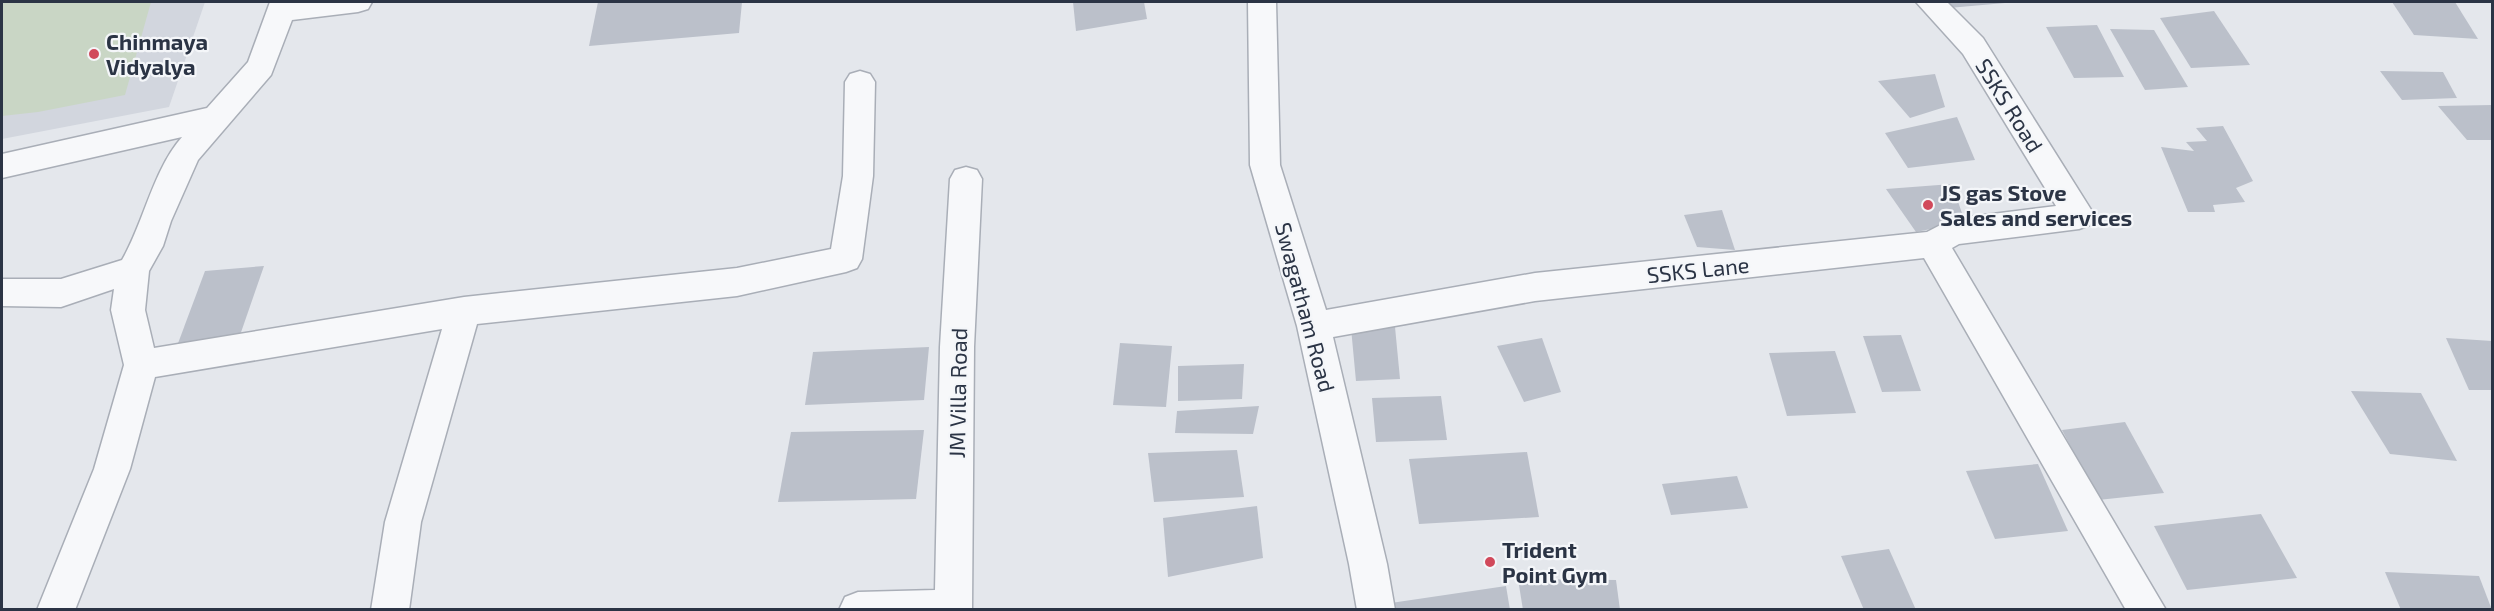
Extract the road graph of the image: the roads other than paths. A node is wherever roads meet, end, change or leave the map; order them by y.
1 (358, 2) edge
2 (1262, 2) edge
3 (1930, 2) edge
4 (283, 6) edge
5 (860, 82) dead end
6 (217, 117) junction
7 (2, 166) edge
8 (966, 179) dead end
9 (2079, 216) joint
10 (1933, 244) junction
11 (133, 270) junction
12 (2, 292) edge
13 (464, 311) junction
14 (1314, 326) junction
15 (141, 365) junction
16 (56, 609) edge
17 (390, 609) edge
18 (858, 609) edge
19 (1376, 609) edge
20 (2147, 609) edge

1 - 4 street
2 - 14 street, Swagatham Road
3 - 9 street, SSKS Road
4 - 6 street
5 - 13 street
6 - 7 street
6 - 11 street
8 - 18 street, JM Villa Road
9 - 10 street, SSKS Lane
10 - 14 street, SSKS Lane
10 - 20 street
11 - 12 street
11 - 15 street
13 - 15 street
13 - 17 street
14 - 19 street, Swagatham Road
15 - 16 street

